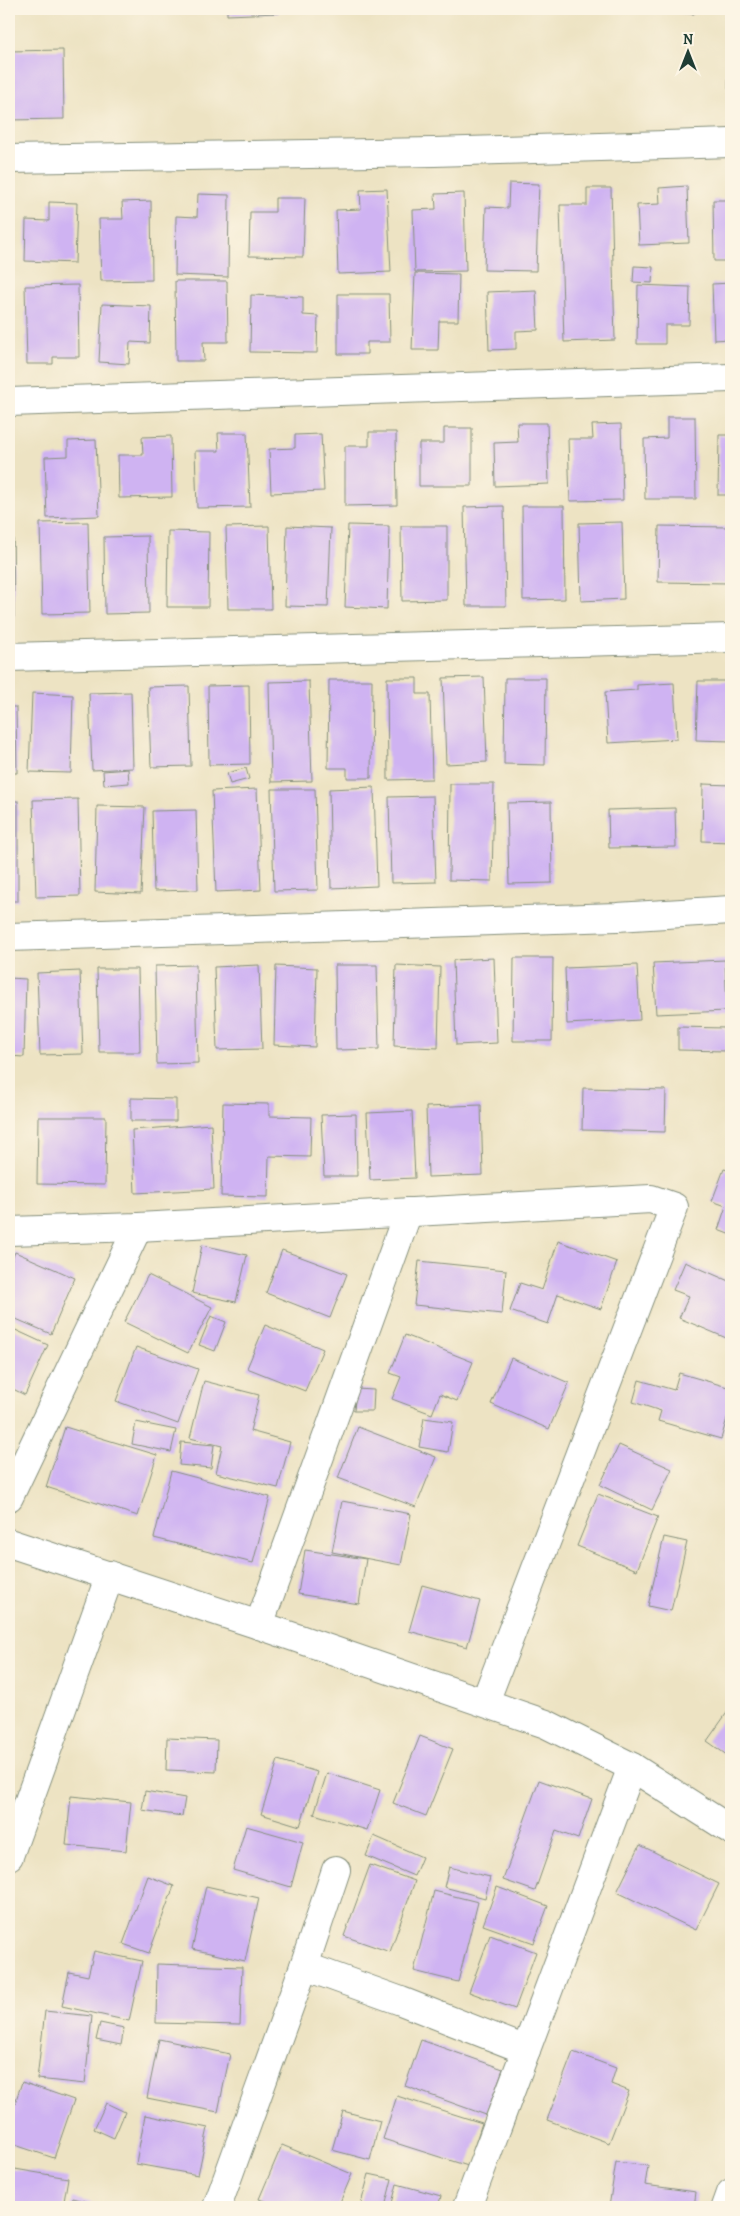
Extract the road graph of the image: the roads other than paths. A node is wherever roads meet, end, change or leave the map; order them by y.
1 (731, 144) edge
2 (9, 159) edge
3 (731, 378) edge
4 (9, 402) edge
5 (731, 638) edge
6 (9, 657) edge
7 (731, 910) edge
8 (9, 937) edge
9 (408, 1212) junction
10 (138, 1227) junction
11 (9, 1231) edge
12 (9, 1497) edge
13 (9, 1543) edge
14 (110, 1575) junction
15 (259, 1625) junction
16 (485, 1702) junction
17 (632, 1766) junction
18 (14, 1824) edge
19 (731, 1830) edge
20 (9, 1856) edge
21 (336, 1870) dead end
22 (304, 1966) junction
23 (526, 2050) junction
24 (731, 2193) edge
25 (217, 2207) edge
26 (467, 2207) edge
27 (726, 2207) edge

1 - 2 street
3 - 4 street
5 - 6 street
7 - 8 street
9 - 10 street
9 - 15 street
9 - 16 street
10 - 11 street
10 - 12 street
13 - 14 street
14 - 15 street
14 - 18 street
15 - 16 street
16 - 17 street
17 - 19 street
17 - 23 street
18 - 20 street
21 - 22 street
22 - 23 street
22 - 25 street
23 - 26 street
24 - 27 street

